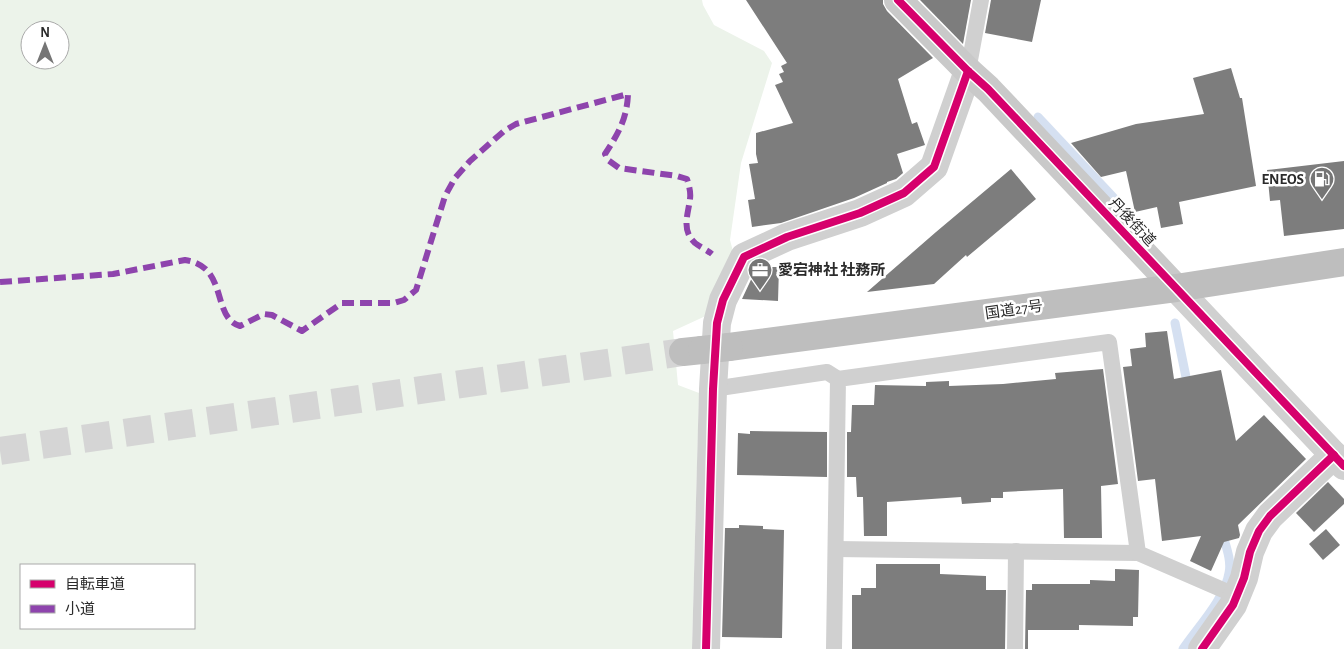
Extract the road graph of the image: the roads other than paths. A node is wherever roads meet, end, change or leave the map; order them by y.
1 (898, 0) edge
2 (981, 0) edge
3 (968, 71) junction
4 (1344, 262) edge
5 (1176, 288) junction
6 (692, 351) tunnel mouth
7 (838, 379) junction
8 (713, 389) junction
9 (1339, 461) edge
10 (836, 548) junction
11 (1016, 551) junction
12 (1138, 553) junction
13 (1227, 592) junction
14 (706, 649) edge
15 (834, 649) edge
16 (1015, 649) edge
17 (1202, 649) edge

1 - 3 street, 丹後街道
2 - 3 lane
3 - 5 street, 丹後街道
3 - 8 street
4 - 5 highway, 国道27号
5 - 6 highway, 国道27号, bridge
5 - 9 street, 丹後街道
7 - 8 lane
7 - 10 lane
7 - 12 lane
8 - 14 street
9 - 13 street
10 - 11 lane
10 - 15 lane
11 - 12 lane
11 - 16 lane
12 - 13 lane
13 - 17 street

